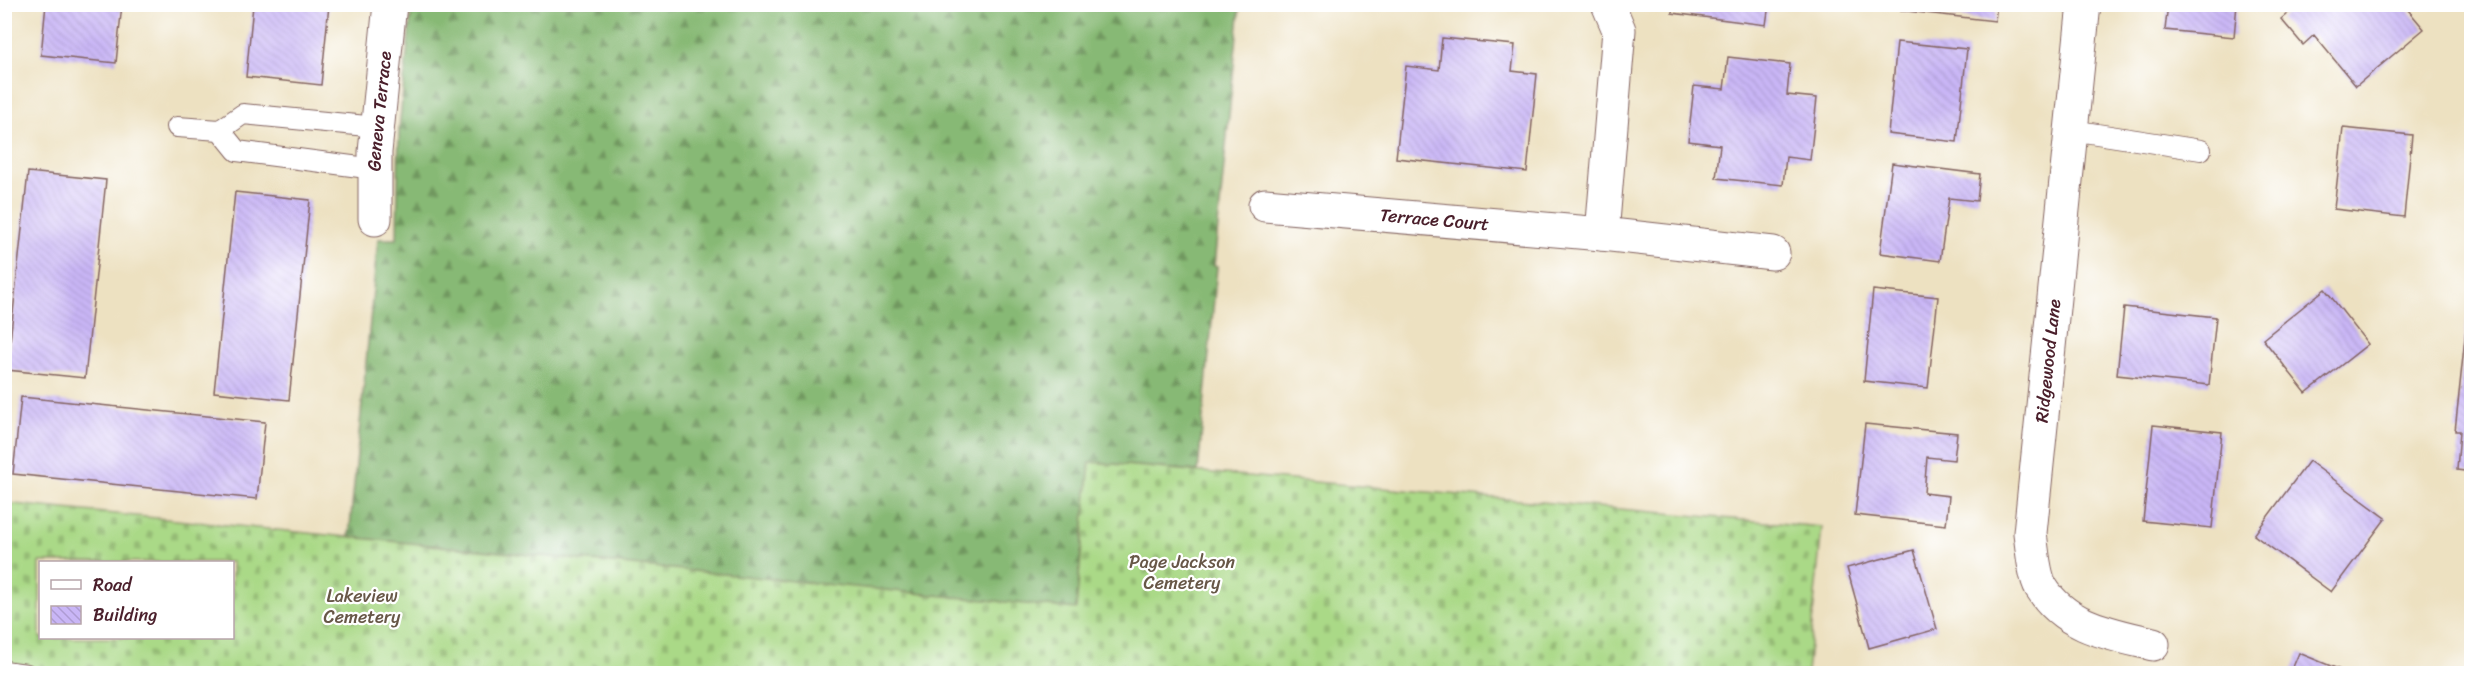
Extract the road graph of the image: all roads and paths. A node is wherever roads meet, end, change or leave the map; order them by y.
1 (390, 4) edge
2 (1608, 4) edge
3 (2084, 4) edge
4 (177, 127) dead end
5 (377, 127) junction
6 (220, 130) junction
7 (2072, 130) junction
8 (2201, 150) dead end
9 (375, 169) junction
10 (1265, 205) dead end
11 (375, 219) dead end
12 (1602, 234) junction
13 (1773, 253) dead end
14 (2153, 644) dead end
15 (4, 672) edge
16 (26, 674) edge

1 - 5 street, Geneva Terrace
2 - 12 street
3 - 7 street, Ridgewood Lane
4 - 6 lane
5 - 6 lane
5 - 9 street, Geneva Terrace
6 - 9 lane
7 - 8 lane
7 - 14 street, Ridgewood Lane
9 - 11 street, Geneva Terrace
10 - 12 street, Terrace Court
12 - 13 street, Terrace Court
15 - 16 lane

